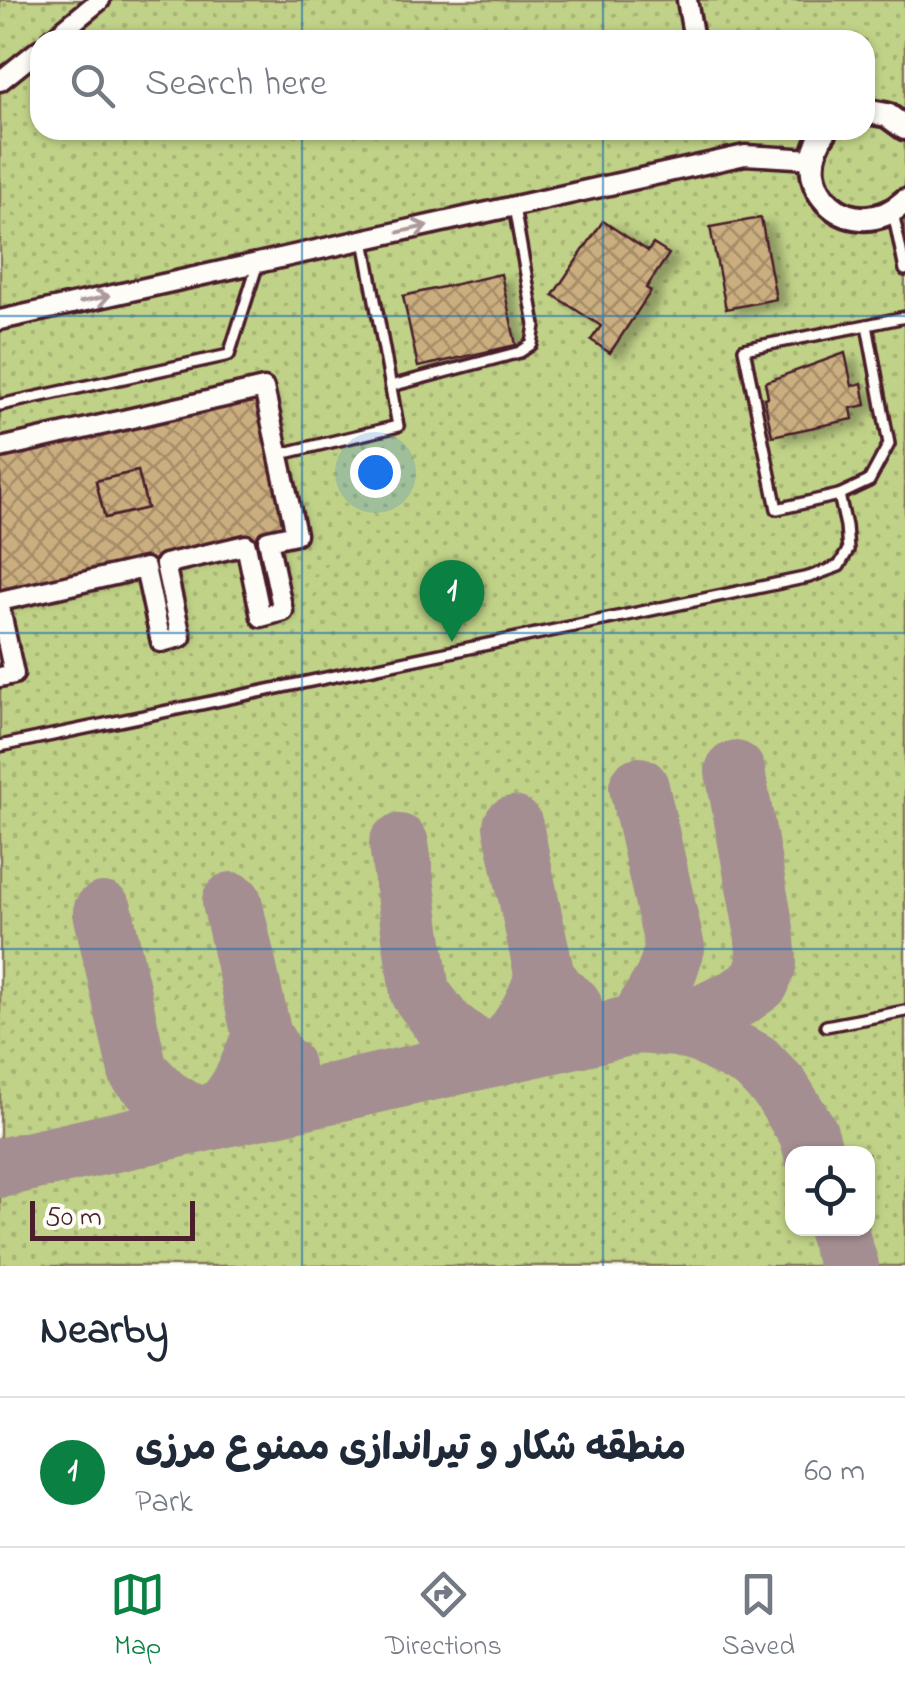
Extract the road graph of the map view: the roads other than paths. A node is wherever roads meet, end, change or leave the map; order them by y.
1 (100, 0) edge
2 (686, 0) edge
3 (63, 30) edge
4 (692, 30) edge
5 (30, 57) edge
6 (0, 81) edge
7 (819, 140) edge
8 (812, 159) junction
9 (514, 206) junction
10 (899, 206) edge
11 (364, 240) junction
12 (258, 263) junction
13 (905, 270) edge
14 (905, 317) edge
15 (0, 320) edge
16 (867, 326) junction
17 (391, 386) junction
18 (0, 405) edge
19 (0, 448) edge
20 (290, 452) dead end
21 (839, 496) junction
22 (0, 604) edge
23 (0, 678) edge
24 (15, 743) junction
25 (0, 746) edge
26 (18, 756) dead end
27 (905, 1011) edge
28 (826, 1026) dead end

1 - 3 street
2 - 4 street
5 - 6 street
7 - 8 street
8 - 9 street
8 - 10 street
11 -> 9 street
9 - 17 lane
10 - 13 lane
11 - 12 street
11 - 17 lane
15 -> 12 street
12 - 18 lane
14 - 16 lane
16 - 21 lane
16 - 21 lane
17 - 20 lane
19 - 22 street
21 - 24 lane
22 - 23 street
24 - 25 lane
24 - 26 lane
27 - 28 lane

